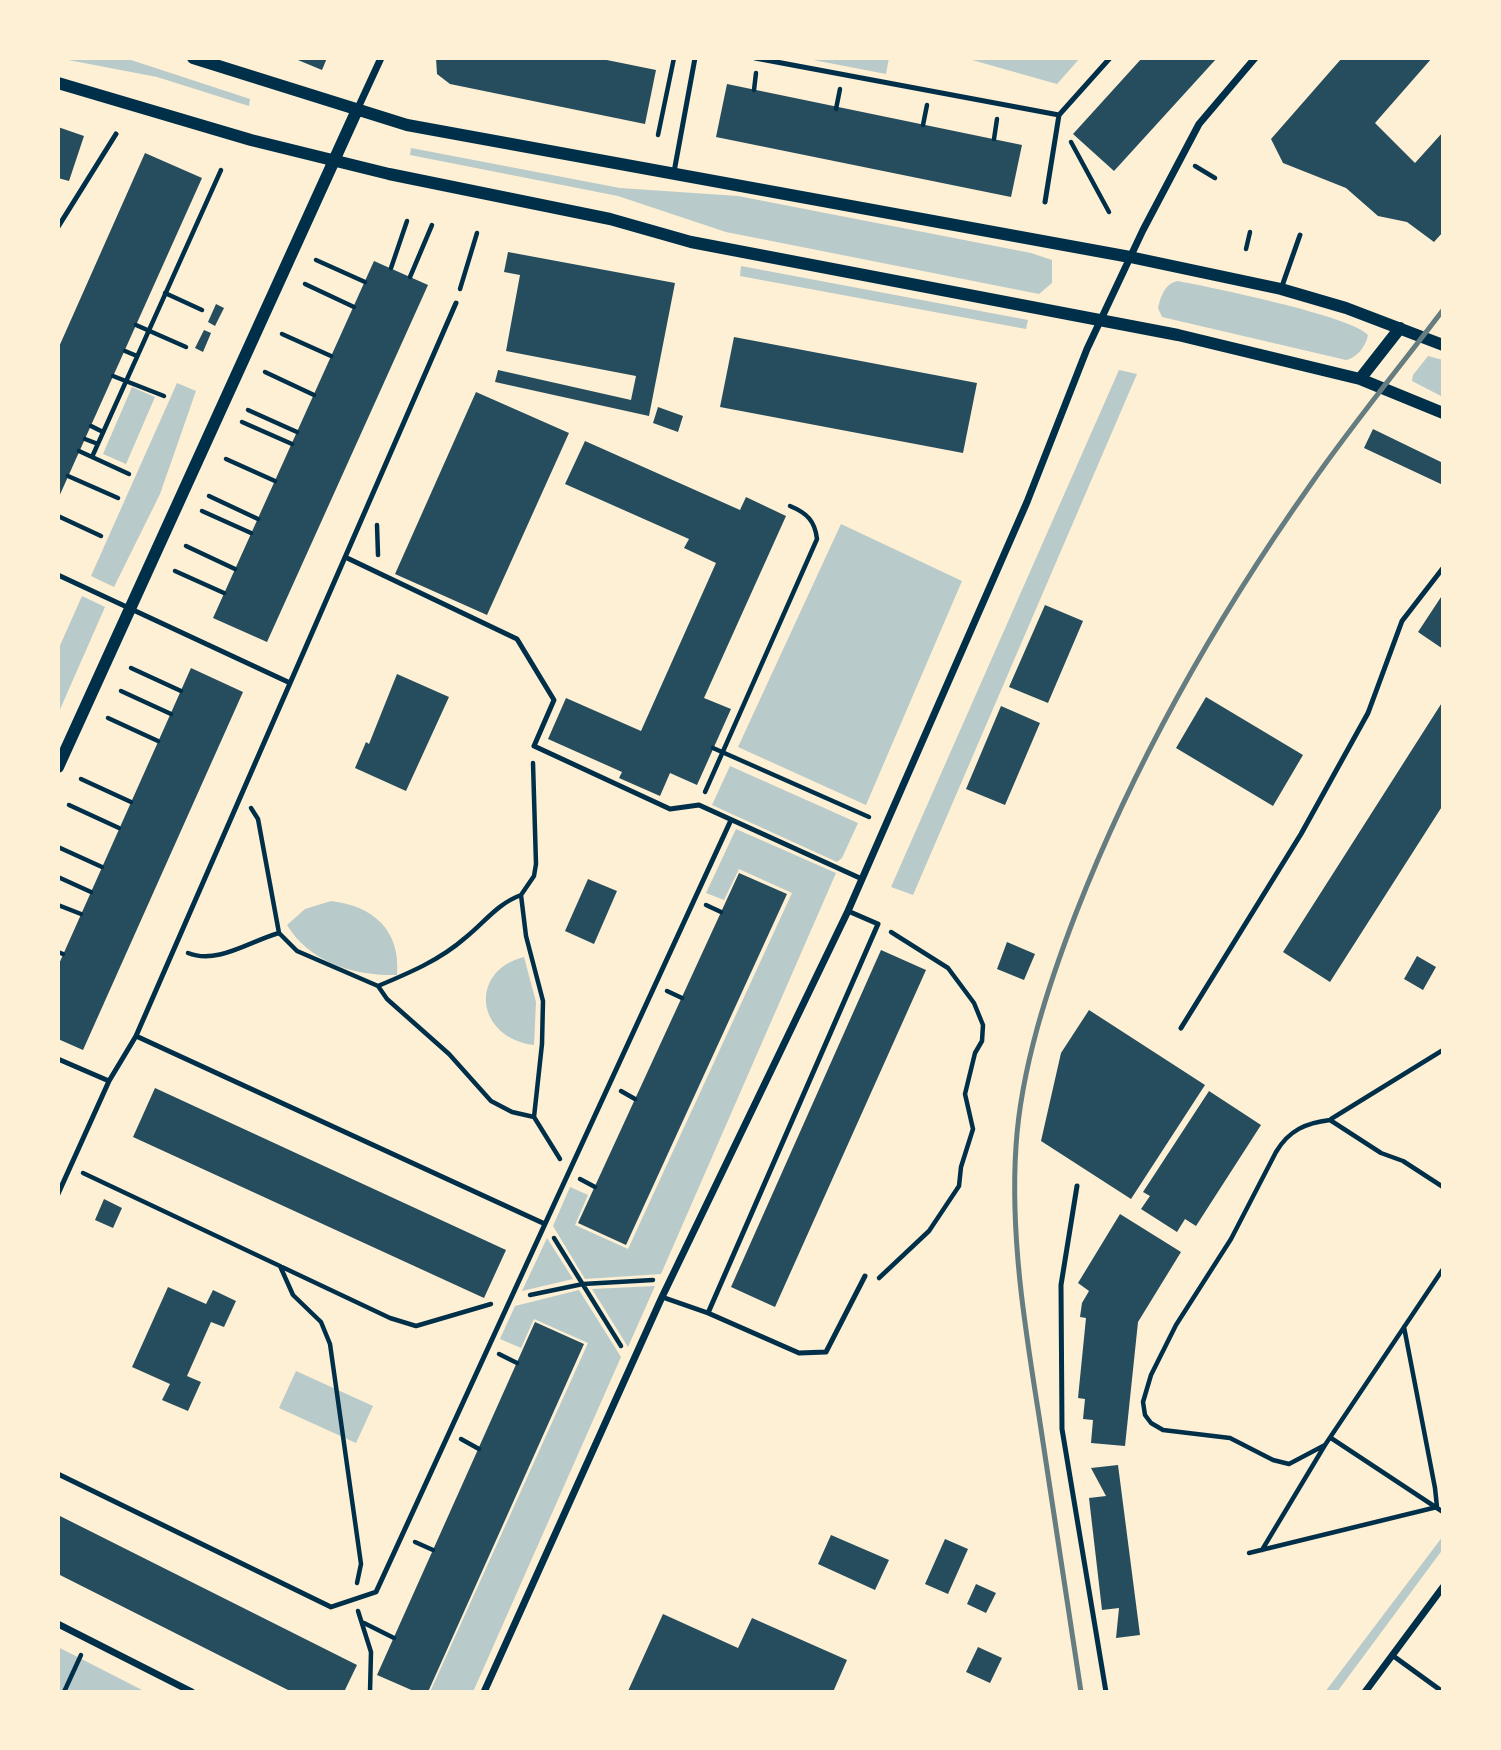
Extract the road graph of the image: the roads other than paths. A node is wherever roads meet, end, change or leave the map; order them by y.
1 (193, 58) edge
2 (382, 58) edge
3 (695, 58) edge
4 (755, 58) edge
5 (1110, 58) edge
6 (1255, 58) edge
7 (58, 83) edge
8 (357, 110) junction
9 (1059, 115) junction
10 (116, 134) dead end
11 (333, 160) junction
12 (674, 172) junction
13 (1045, 202) dead end
14 (58, 227) edge
15 (1300, 235) dead end
16 (1130, 257) junction
17 (1281, 289) junction
18 (456, 303) road end
19 (1101, 320) junction
20 (1401, 328) junction
21 (1443, 345) edge
22 (1360, 379) junction
23 (1443, 413) edge
24 (345, 557) junction
25 (1443, 568) edge
26 (58, 575) edge
27 (129, 610) junction
28 (288, 682) junction
29 (58, 767) edge
30 (731, 820) junction
31 (862, 879) junction
32 (848, 911) junction
33 (1181, 1028) dead end
34 (136, 1035) junction
35 (58, 1059) edge
36 (109, 1081) junction
37 (1077, 1186) dead end
38 (58, 1194) edge
39 (545, 1224) junction
40 (865, 1276) dead end
41 (662, 1297) junction
42 (708, 1313) junction
43 (58, 1474) edge
44 (1443, 1587) edge
45 (58, 1624) edge
46 (1392, 1655) junction
47 (192, 1692) edge
48 (484, 1692) edge
49 (1106, 1692) edge
50 (1364, 1692) edge
51 (1443, 1692) edge

1 - 8 street
2 - 8 street
3 - 12 lane
4 - 9 lane
5 - 9 lane
6 - 16 street
7 - 11 street
8 - 11 street
8 - 12 street
9 - 13 lane
10 - 14 lane
11 - 19 street
11 - 27 street
12 - 16 street
15 - 17 lane
16 - 17 street
16 - 19 street
17 - 20 street
18 - 24 lane
19 - 22 street
19 - 31 street
20 - 21 street
20 - 22 street
22 - 23 street
24 - 28 lane
24 - 30 lane
25 - 33 lane
26 - 27 lane
27 - 28 lane
27 - 29 street
28 - 34 lane
30 - 31 lane
30 - 39 lane
31 - 32 street
32 - 41 street
32 - 42 lane
34 - 36 lane
34 - 39 lane
35 - 36 lane
36 - 38 lane
37 - 49 lane
39 - 43 lane
40 - 42 lane
41 - 42 lane
41 - 48 street
44 - 46 street
45 - 47 street
46 - 50 street
46 - 51 lane

